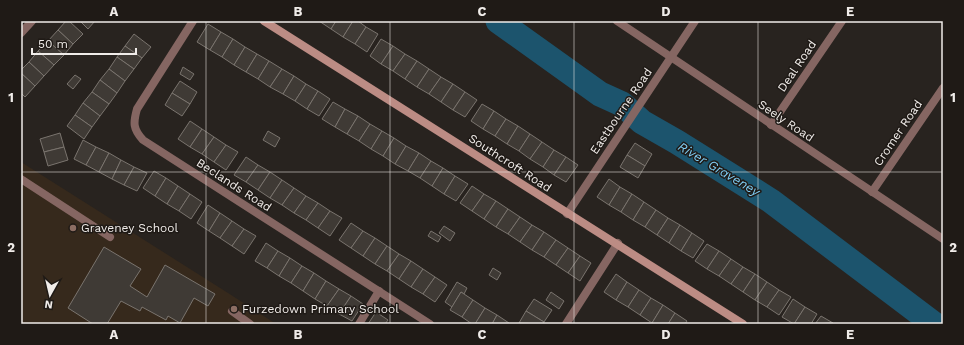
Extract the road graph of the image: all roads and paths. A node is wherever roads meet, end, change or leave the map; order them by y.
1 (32, 21) edge
2 (193, 21) edge
3 (264, 21) edge
4 (617, 21) edge
5 (695, 21) edge
6 (842, 21) edge
7 (21, 33) edge
8 (671, 58) junction
9 (943, 88) edge
10 (771, 125) junction
11 (21, 179) edge
12 (872, 192) junction
13 (566, 214) junction
14 (110, 237) dead end
15 (943, 240) edge
16 (618, 243) junction
17 (379, 292) junction
18 (232, 311) dead end
19 (250, 324) edge
20 (359, 324) edge
21 (430, 324) edge
22 (566, 324) edge
23 (743, 324) edge

1 - 7 street
2 - 17 street, Beclands Road
3 - 13 street, Southcroft Road
4 - 8 street, Seely Road
5 - 8 street, Eastbourne Road
6 - 10 street, Deal Road
8 - 10 street, Seely Road
8 - 13 street, Eastbourne Road
9 - 12 street, Cromer Road
10 - 12 street, Seely Road
11 - 14 street
12 - 15 street, Seely Road
13 - 16 street, Southcroft Road
16 - 22 street
16 - 23 street, Southcroft Road
17 - 20 street
17 - 21 street, Beclands Road
18 - 19 street

